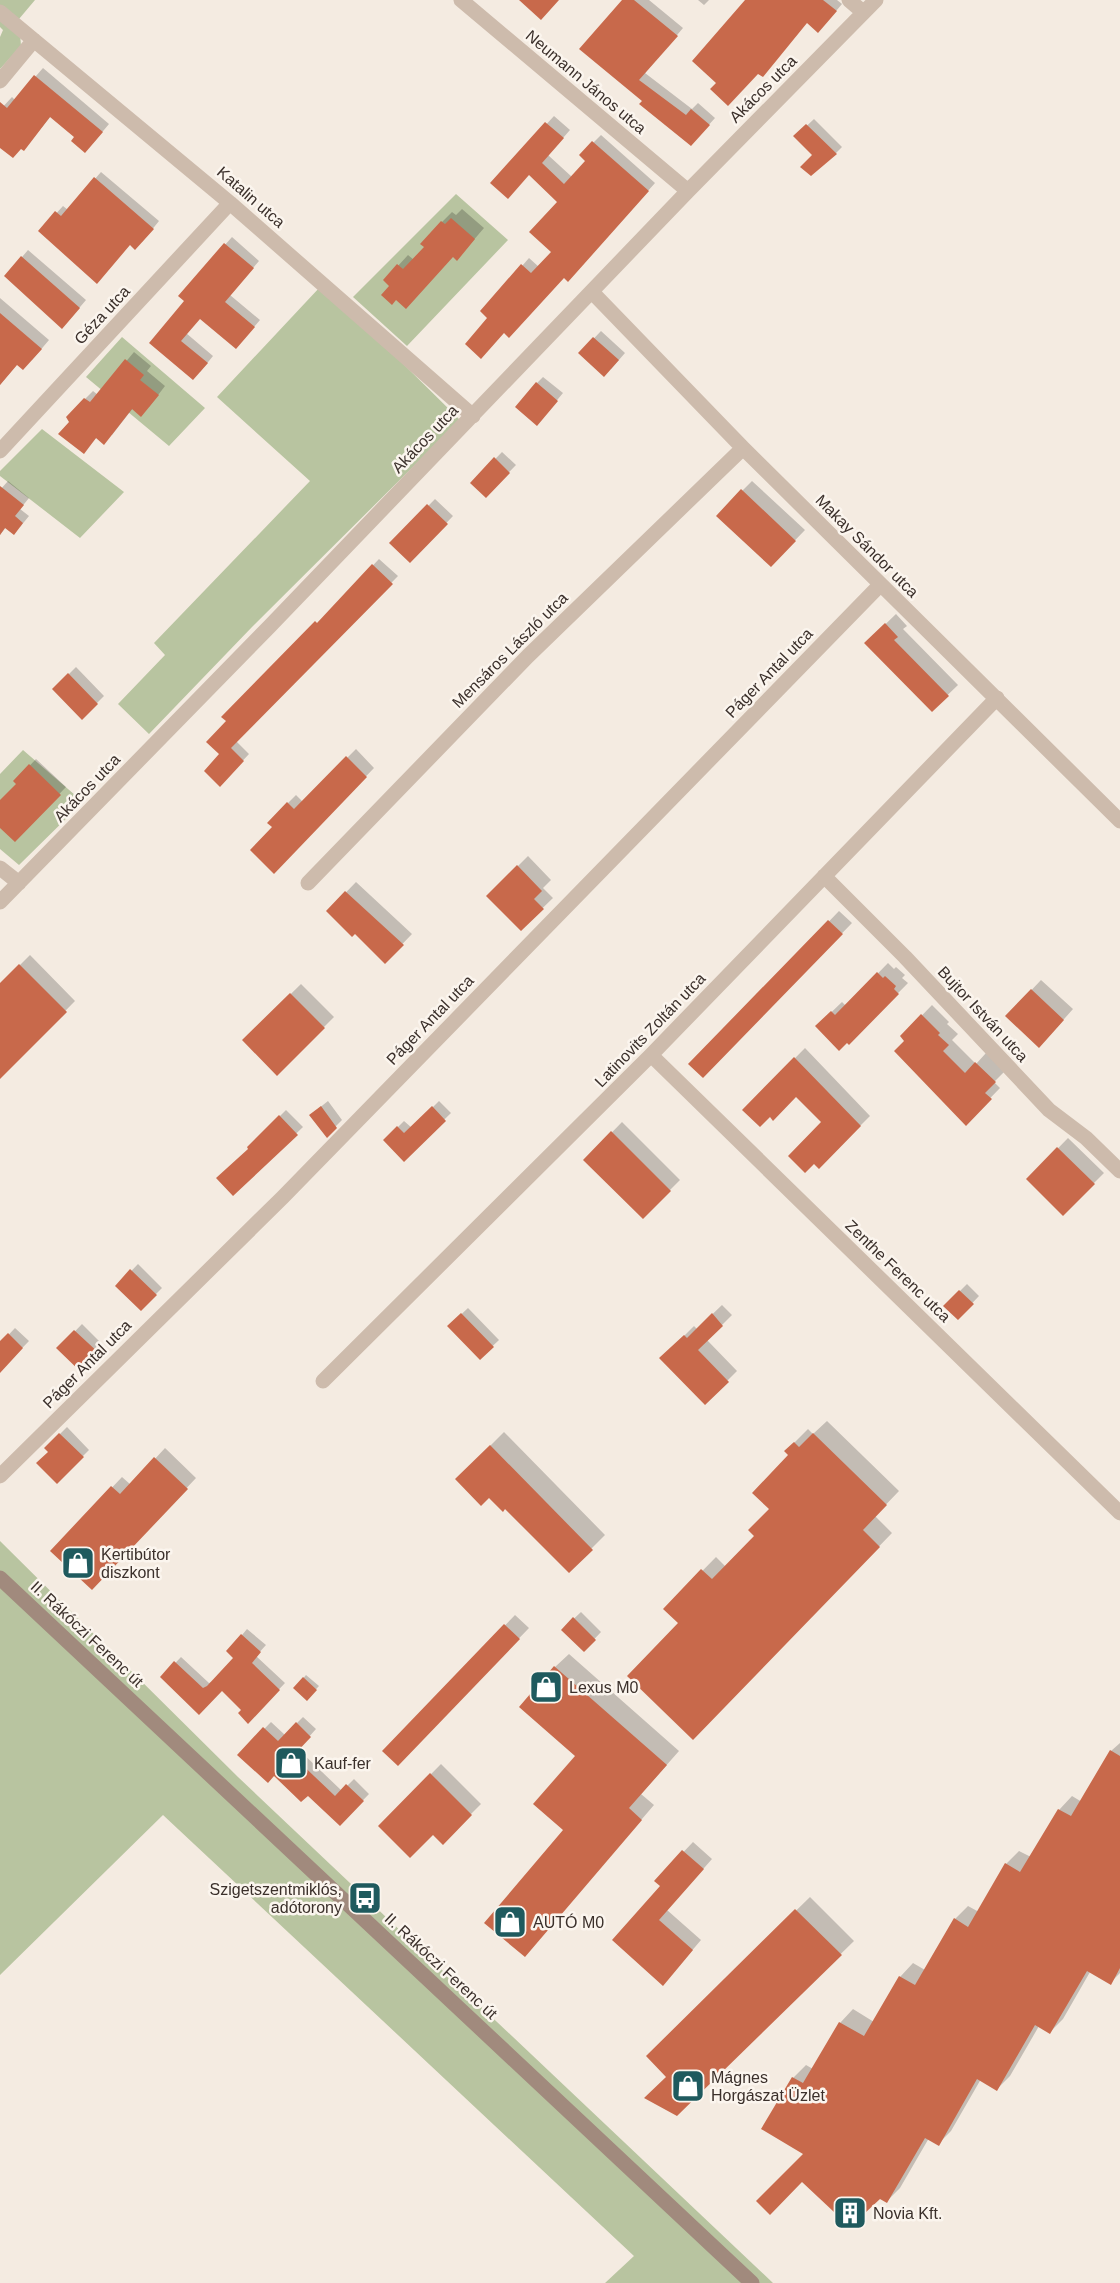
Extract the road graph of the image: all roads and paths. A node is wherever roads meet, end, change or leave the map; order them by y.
1 (460, 0) edge
2 (849, 0) edge
3 (876, 0) edge
4 (0, 12) edge
5 (863, 12) junction
6 (34, 40) junction
7 (0, 81) edge
8 (688, 191) junction
9 (230, 203) junction
10 (592, 291) junction
11 (473, 416) junction
12 (743, 448) junction
13 (0, 451) edge
14 (880, 585) junction
15 (997, 698) junction
16 (1120, 821) edge
17 (0, 868) edge
18 (824, 876) junction
19 (19, 883) junction
20 (308, 883) dead end
21 (0, 902) edge
22 (651, 1055) junction
23 (1120, 1171) edge
24 (323, 1381) dead end
25 (0, 1476) edge
26 (1120, 1513) edge
27 (0, 1578) edge
28 (752, 2283) edge

1 - 8 street, Neumann János utca
2 - 5 street
3 - 5 street, Akácos utca
4 - 6 street, Katalin utca
5 - 8 street, Akácos utca
6 - 7 street
6 - 9 street, Katalin utca
8 - 10 street, Akácos utca
9 - 11 street, Katalin utca
9 - 13 street, Géza utca
10 - 11 street, Akácos utca
10 - 12 street, Makay Sándor utca
11 - 19 street, Akácos utca
12 - 14 street, Makay Sándor utca
12 - 20 street, Mensáros László utca
14 - 15 street, Makay Sándor utca
14 - 25 street, Páger Antal utca
15 - 16 street, Makay Sándor utca
15 - 18 street, Latinovits Zoltán utca
17 - 19 street
18 - 22 street, Latinovits Zoltán utca
18 - 23 street, Bujtor István utca
19 - 21 street, Akácos utca
22 - 24 street, Latinovits Zoltán utca
22 - 26 street, Zenthe Ferenc utca
27 - 28 main road, II. Rákóczi Ferenc út

